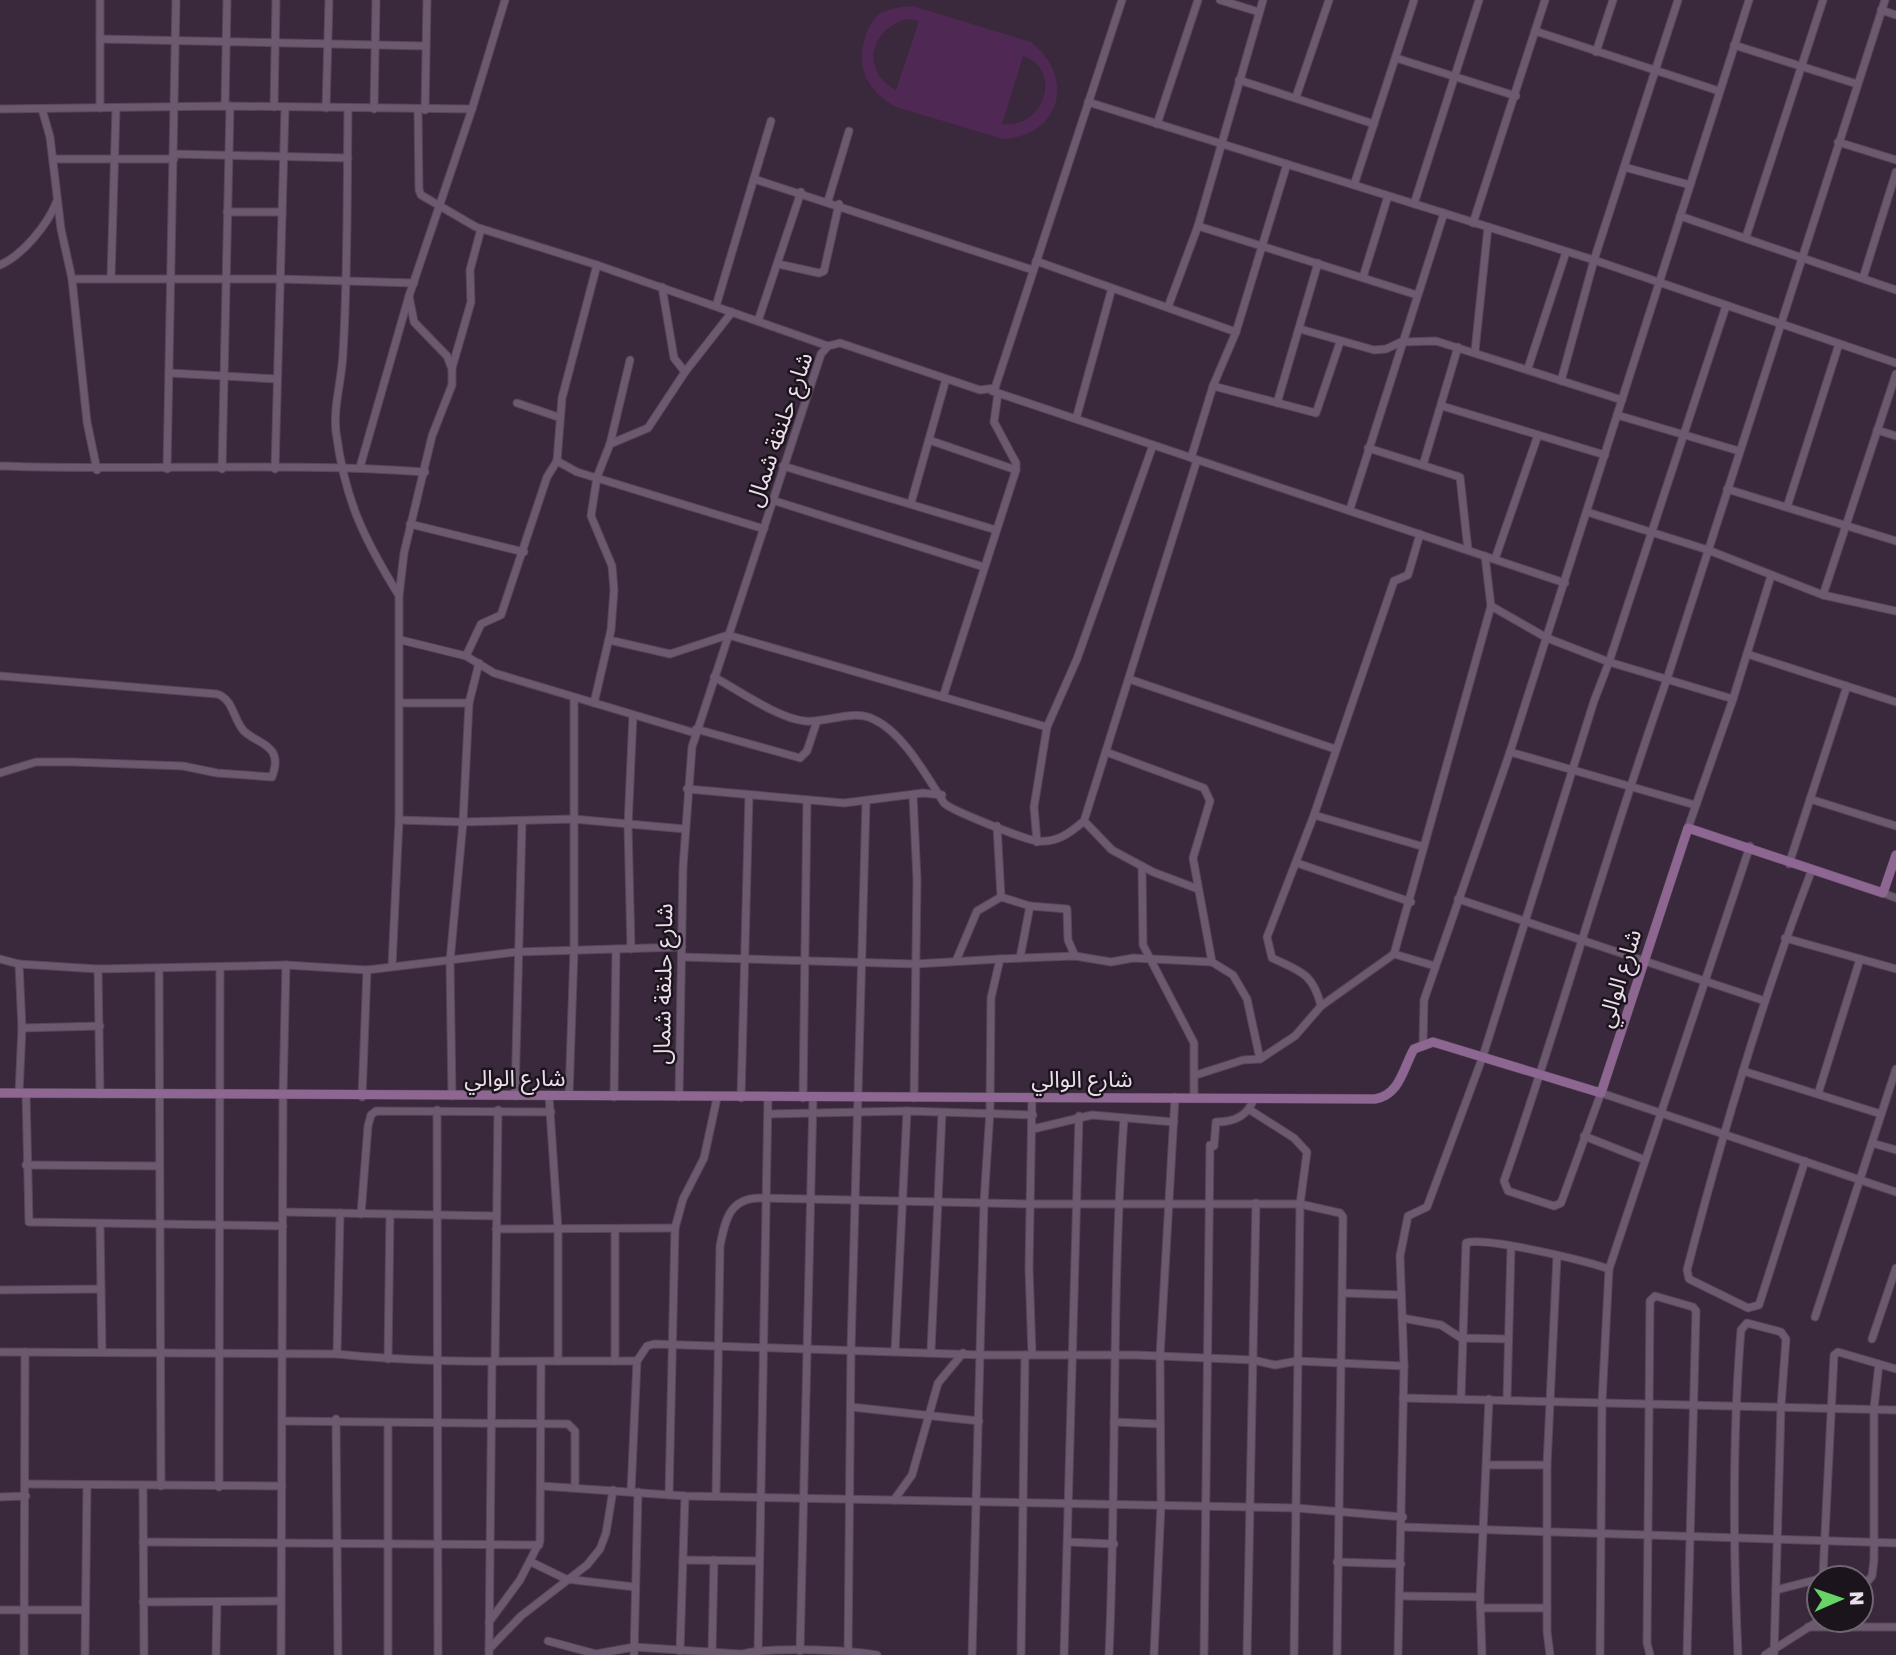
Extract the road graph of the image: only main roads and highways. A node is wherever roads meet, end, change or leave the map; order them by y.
1 (1896, 855) edge
2 (0, 1093) edge

1 - 2 main road, شارع الوالي

